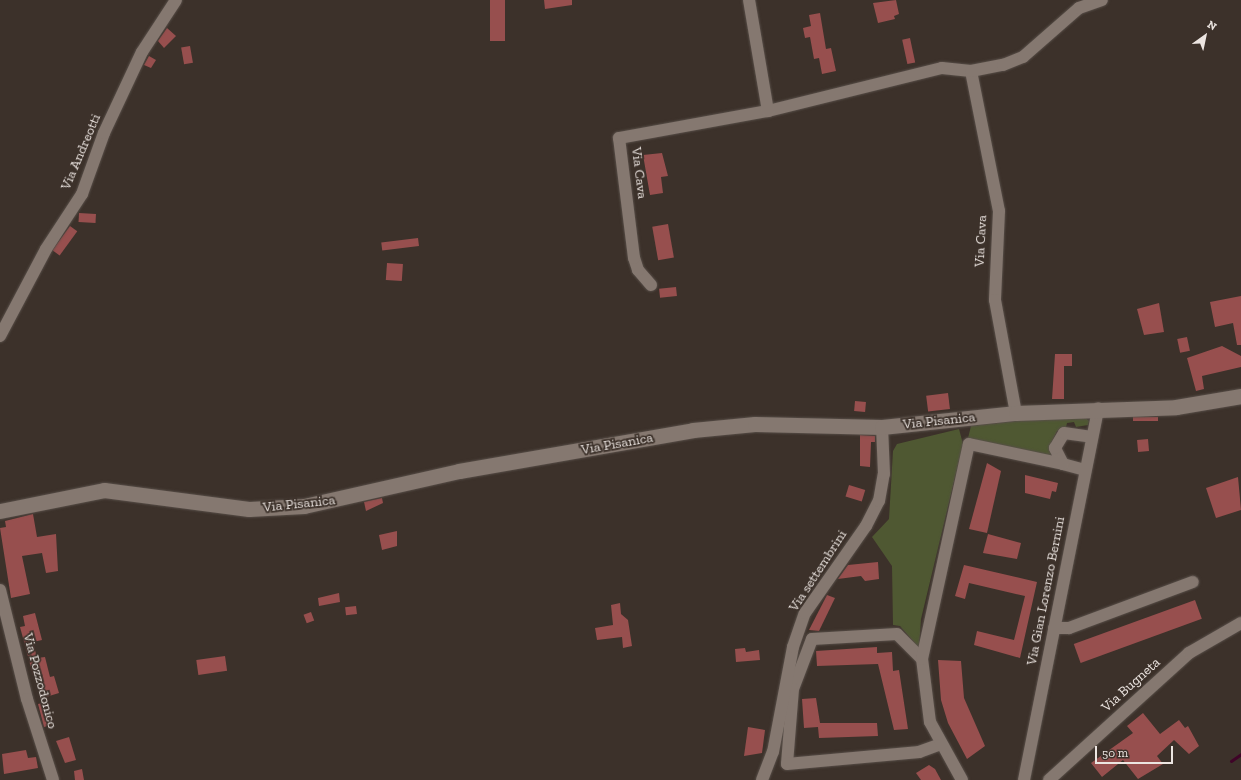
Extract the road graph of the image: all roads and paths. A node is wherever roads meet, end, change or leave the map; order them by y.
1 (176, 0) edge
2 (749, 0) edge
3 (1102, 0) edge
4 (971, 71) junction
5 (768, 112) junction
6 (651, 284) dead end
7 (0, 336) edge
8 (1241, 396) edge
9 (1098, 408) junction
10 (1016, 413) junction
11 (882, 427) junction
12 (1092, 437) junction
13 (1063, 464) junction
14 (1085, 470) junction
15 (0, 511) edge
16 (1193, 582) dead end
17 (0, 590) edge
18 (1241, 623) edge
19 (1054, 628) junction
20 (922, 659) junction
21 (941, 744) junction
22 (53, 780) edge
23 (762, 780) edge
24 (962, 780) edge
25 (1024, 780) edge
26 (1049, 780) edge

1 - 7 street, Via Andreotti
2 - 5 street
3 - 4 street, Via Cava
4 - 5 street, Via Cava
4 - 10 street, Via Cava
5 - 6 street, Via Cava
8 - 9 street, Via Pisanica
9 - 10 street, Via Pisanica
9 - 12 street, Via Gian Lorenzo Bernini
10 - 11 street, Via Pisanica
11 - 15 street, Via Pisanica
11 - 23 street, Via settembrini
12 - 13 street
12 - 14 street, Via Gian Lorenzo Bernini
13 - 14 street
13 - 20 street
14 - 19 street, Via Gian Lorenzo Bernini
16 - 19 street
17 - 22 street, Via Pozzodonico
18 - 26 street, Via Bugneta
19 - 25 street, Via Gian Lorenzo Bernini
20 - 21 street
20 - 21 street
21 - 24 street

